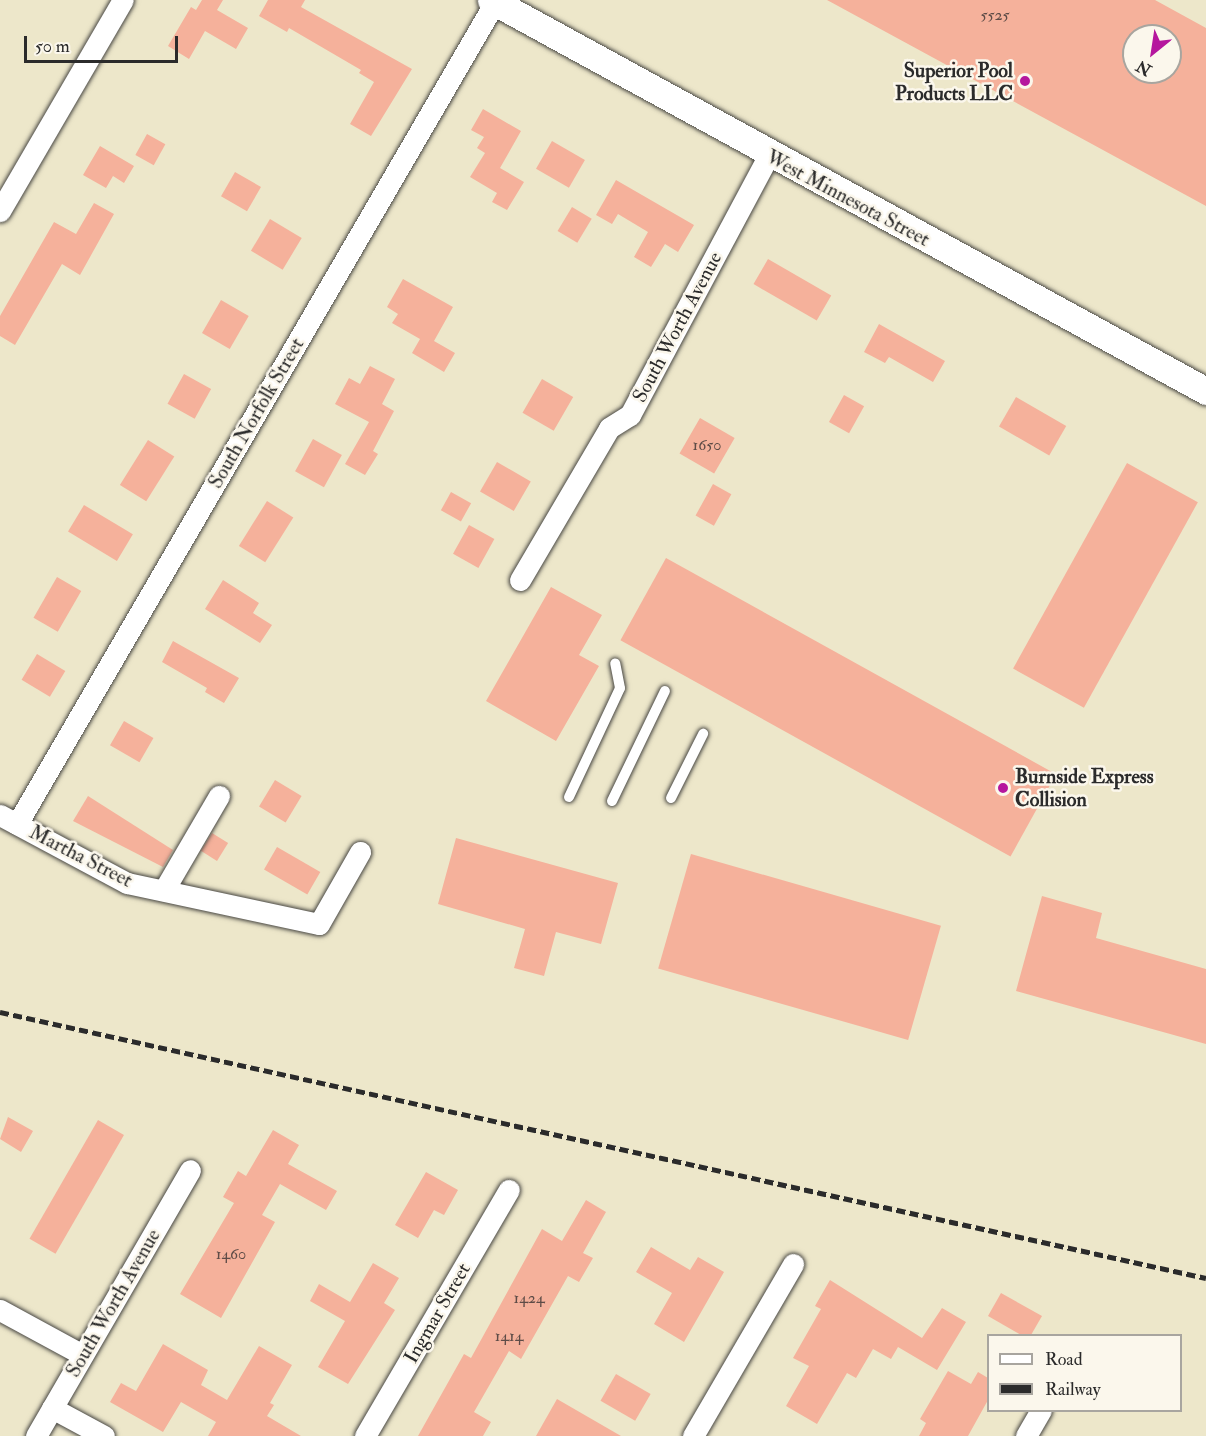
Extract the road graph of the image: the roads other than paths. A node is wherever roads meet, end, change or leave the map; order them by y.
1 (123, 0) edge
2 (493, 1) edge
3 (769, 155) junction
4 (0, 211) edge
5 (1206, 391) edge
6 (520, 580) dead end
7 (615, 663) dead end
8 (665, 690) dead end
9 (703, 734) dead end
10 (219, 796) dead end
11 (569, 797) dead end
12 (671, 798) dead end
13 (612, 801) dead end
14 (9, 819) edge
15 (360, 852) dead end
16 (164, 890) junction
17 (190, 1170) dead end
18 (509, 1190) dead end
19 (793, 1264) dead end
20 (0, 1310) edge
21 (83, 1355) junction
22 (52, 1408) junction
23 (1040, 1412) edge
24 (36, 1436) edge
25 (104, 1436) edge
26 (365, 1436) edge
27 (693, 1436) edge
28 (1026, 1436) edge

1 - 4 street
2 - 3 street, West Minnesota Street
2 - 14 street, South Norfolk Street
3 - 5 street, West Minnesota Street
3 - 6 street, South Worth Avenue
7 - 11 lane
8 - 13 lane
9 - 12 lane
10 - 16 street
14 - 16 street, Martha Street
15 - 16 street
17 - 21 street, South Worth Avenue
18 - 26 street, Ingmar Street
19 - 27 street
20 - 21 street
21 - 22 street, South Worth Avenue
22 - 24 street, South Worth Avenue
22 - 25 street
23 - 28 street

